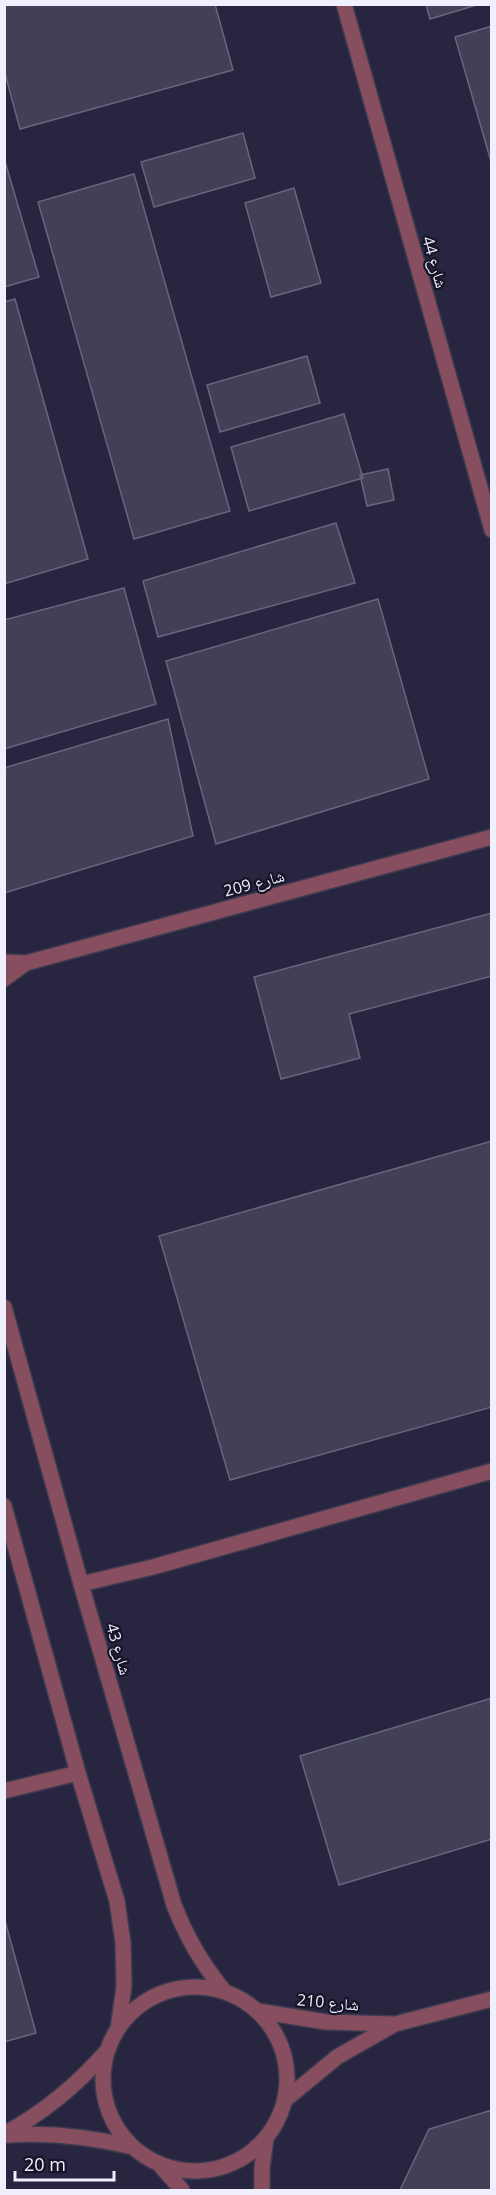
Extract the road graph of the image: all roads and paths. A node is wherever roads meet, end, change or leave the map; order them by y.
1 (344, 4) edge
2 (492, 530) edge
3 (492, 837) edge
4 (4, 962) edge
5 (26, 963) junction
6 (4, 979) edge
7 (4, 1307) edge
8 (492, 1471) edge
9 (4, 1506) edge
10 (81, 1584) junction
11 (78, 1773) junction
12 (4, 1791) edge
13 (224, 1991) junction
14 (492, 1999) edge
15 (258, 2011) junction
16 (396, 2024) junction
17 (118, 2029) junction
18 (108, 2049) junction
19 (285, 2100) junction
20 (4, 2134) edge
21 (266, 2138) junction
22 (133, 2147) junction
23 (159, 2164) junction
24 (182, 2190) edge
25 (262, 2190) edge

1 - 2 street, شارع 44
3 - 5 street, شارع 209
4 - 5 street, شارع 209
5 - 6 street, شارع 209
7 - 10 street, شارع 43
8 - 10 street
9 - 11 street
10 - 13 street, شارع 43
11 - 12 street
11 - 17 street
13 - 15 street
13 - 17 street
14 - 16 street, شارع 210
15 - 16 street, شارع 210
15 - 19 street
16 - 19 street, شارع 210
17 - 18 street
18 - 20 street
18 - 22 street
19 - 21 street
20 - 22 street
21 - 23 street
21 - 25 street
22 - 23 street
23 - 24 street

